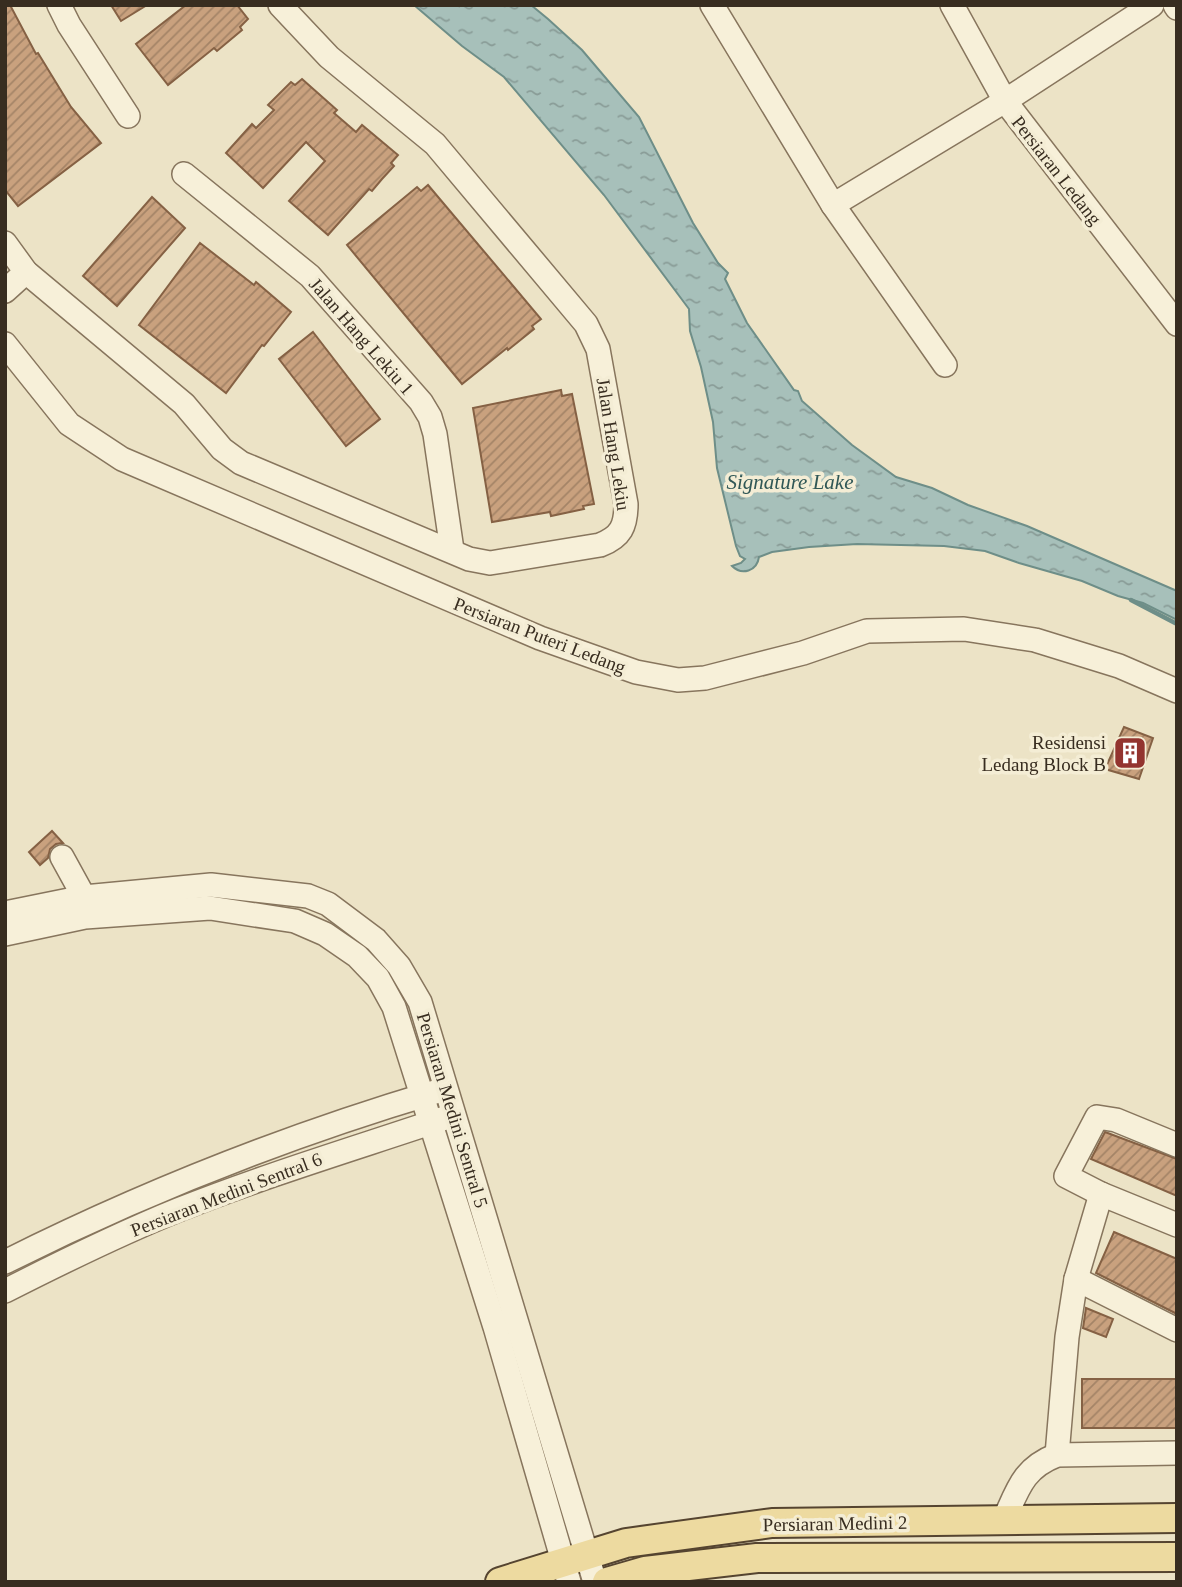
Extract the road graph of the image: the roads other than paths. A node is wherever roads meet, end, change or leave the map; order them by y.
1 (59, 5) edge
2 (280, 5) edge
3 (712, 5) edge
4 (953, 5) edge
5 (1152, 5) edge
6 (1005, 102) junction
7 (128, 116) dead end
8 (184, 174) dead end
9 (833, 205) junction
10 (5, 243) edge
11 (26, 272) junction
12 (5, 291) edge
13 (1177, 324) edge
14 (5, 344) edge
15 (945, 365) dead end
16 (452, 550) junction
17 (1177, 691) edge
18 (62, 857) dead end
19 (84, 897) junction
20 (5, 913) edge
21 (5, 934) edge
22 (446, 1088) junction
23 (422, 1096) junction
24 (455, 1115) junction
25 (431, 1123) junction
26 (1177, 1145) edge
27 (1101, 1194) junction
28 (1177, 1225) edge
29 (5, 1262) edge
30 (1076, 1279) junction
31 (5, 1291) edge
32 (1177, 1330) edge
33 (1177, 1453) edge
34 (1057, 1455) junction
35 (1177, 1518) edge
36 (1004, 1520) junction
37 (1177, 1557) edge
38 (572, 1566) edge
39 (608, 1581) edge
40 (500, 1582) edge

1 - 7 street
2 - 16 street, Jalan Hang Lekiu
3 - 9 street
4 - 6 street, Persiaran Ledang
5 - 6 street
6 - 9 street
6 - 13 street, Persiaran Ledang
8 - 16 street, Jalan Hang Lekiu 1
9 - 15 street
10 - 11 street, Jalan Hang Lekiu
11 - 12 street
11 - 16 street, Jalan Hang Lekiu
14 - 17 street, Persiaran Puteri Ledang
18 - 19 street
19 - 20 street, Persiaran Medini Sentral 5
19 - 22 street, Persiaran Medini Sentral 5
21 - 23 street, Persiaran Medini Sentral 5
22 - 23 street, Persiaran Medini Sentral 6
22 - 24 street, Persiaran Medini Sentral 5
23 - 25 street, Persiaran Medini Sentral 5
23 - 29 street, Persiaran Medini Sentral 6
24 - 25 street, Persiaran Medini Sentral 6
24 - 38 street, Persiaran Medini Sentral 5
25 - 31 street, Persiaran Medini Sentral 6
25 - 38 street, Persiaran Medini Sentral 5
26 - 27 street
27 - 28 street
27 - 30 street
30 - 32 street
30 - 34 street
33 - 34 street
34 - 36 street
35 - 36 main road, Persiaran Medini 2
36 - 38 main road, Persiaran Medini 2
37 - 39 main road, Persiaran Medini 2
38 - 39 street, Persiaran Medini Sentral 5
38 - 40 main road, Persiaran Medini 2

